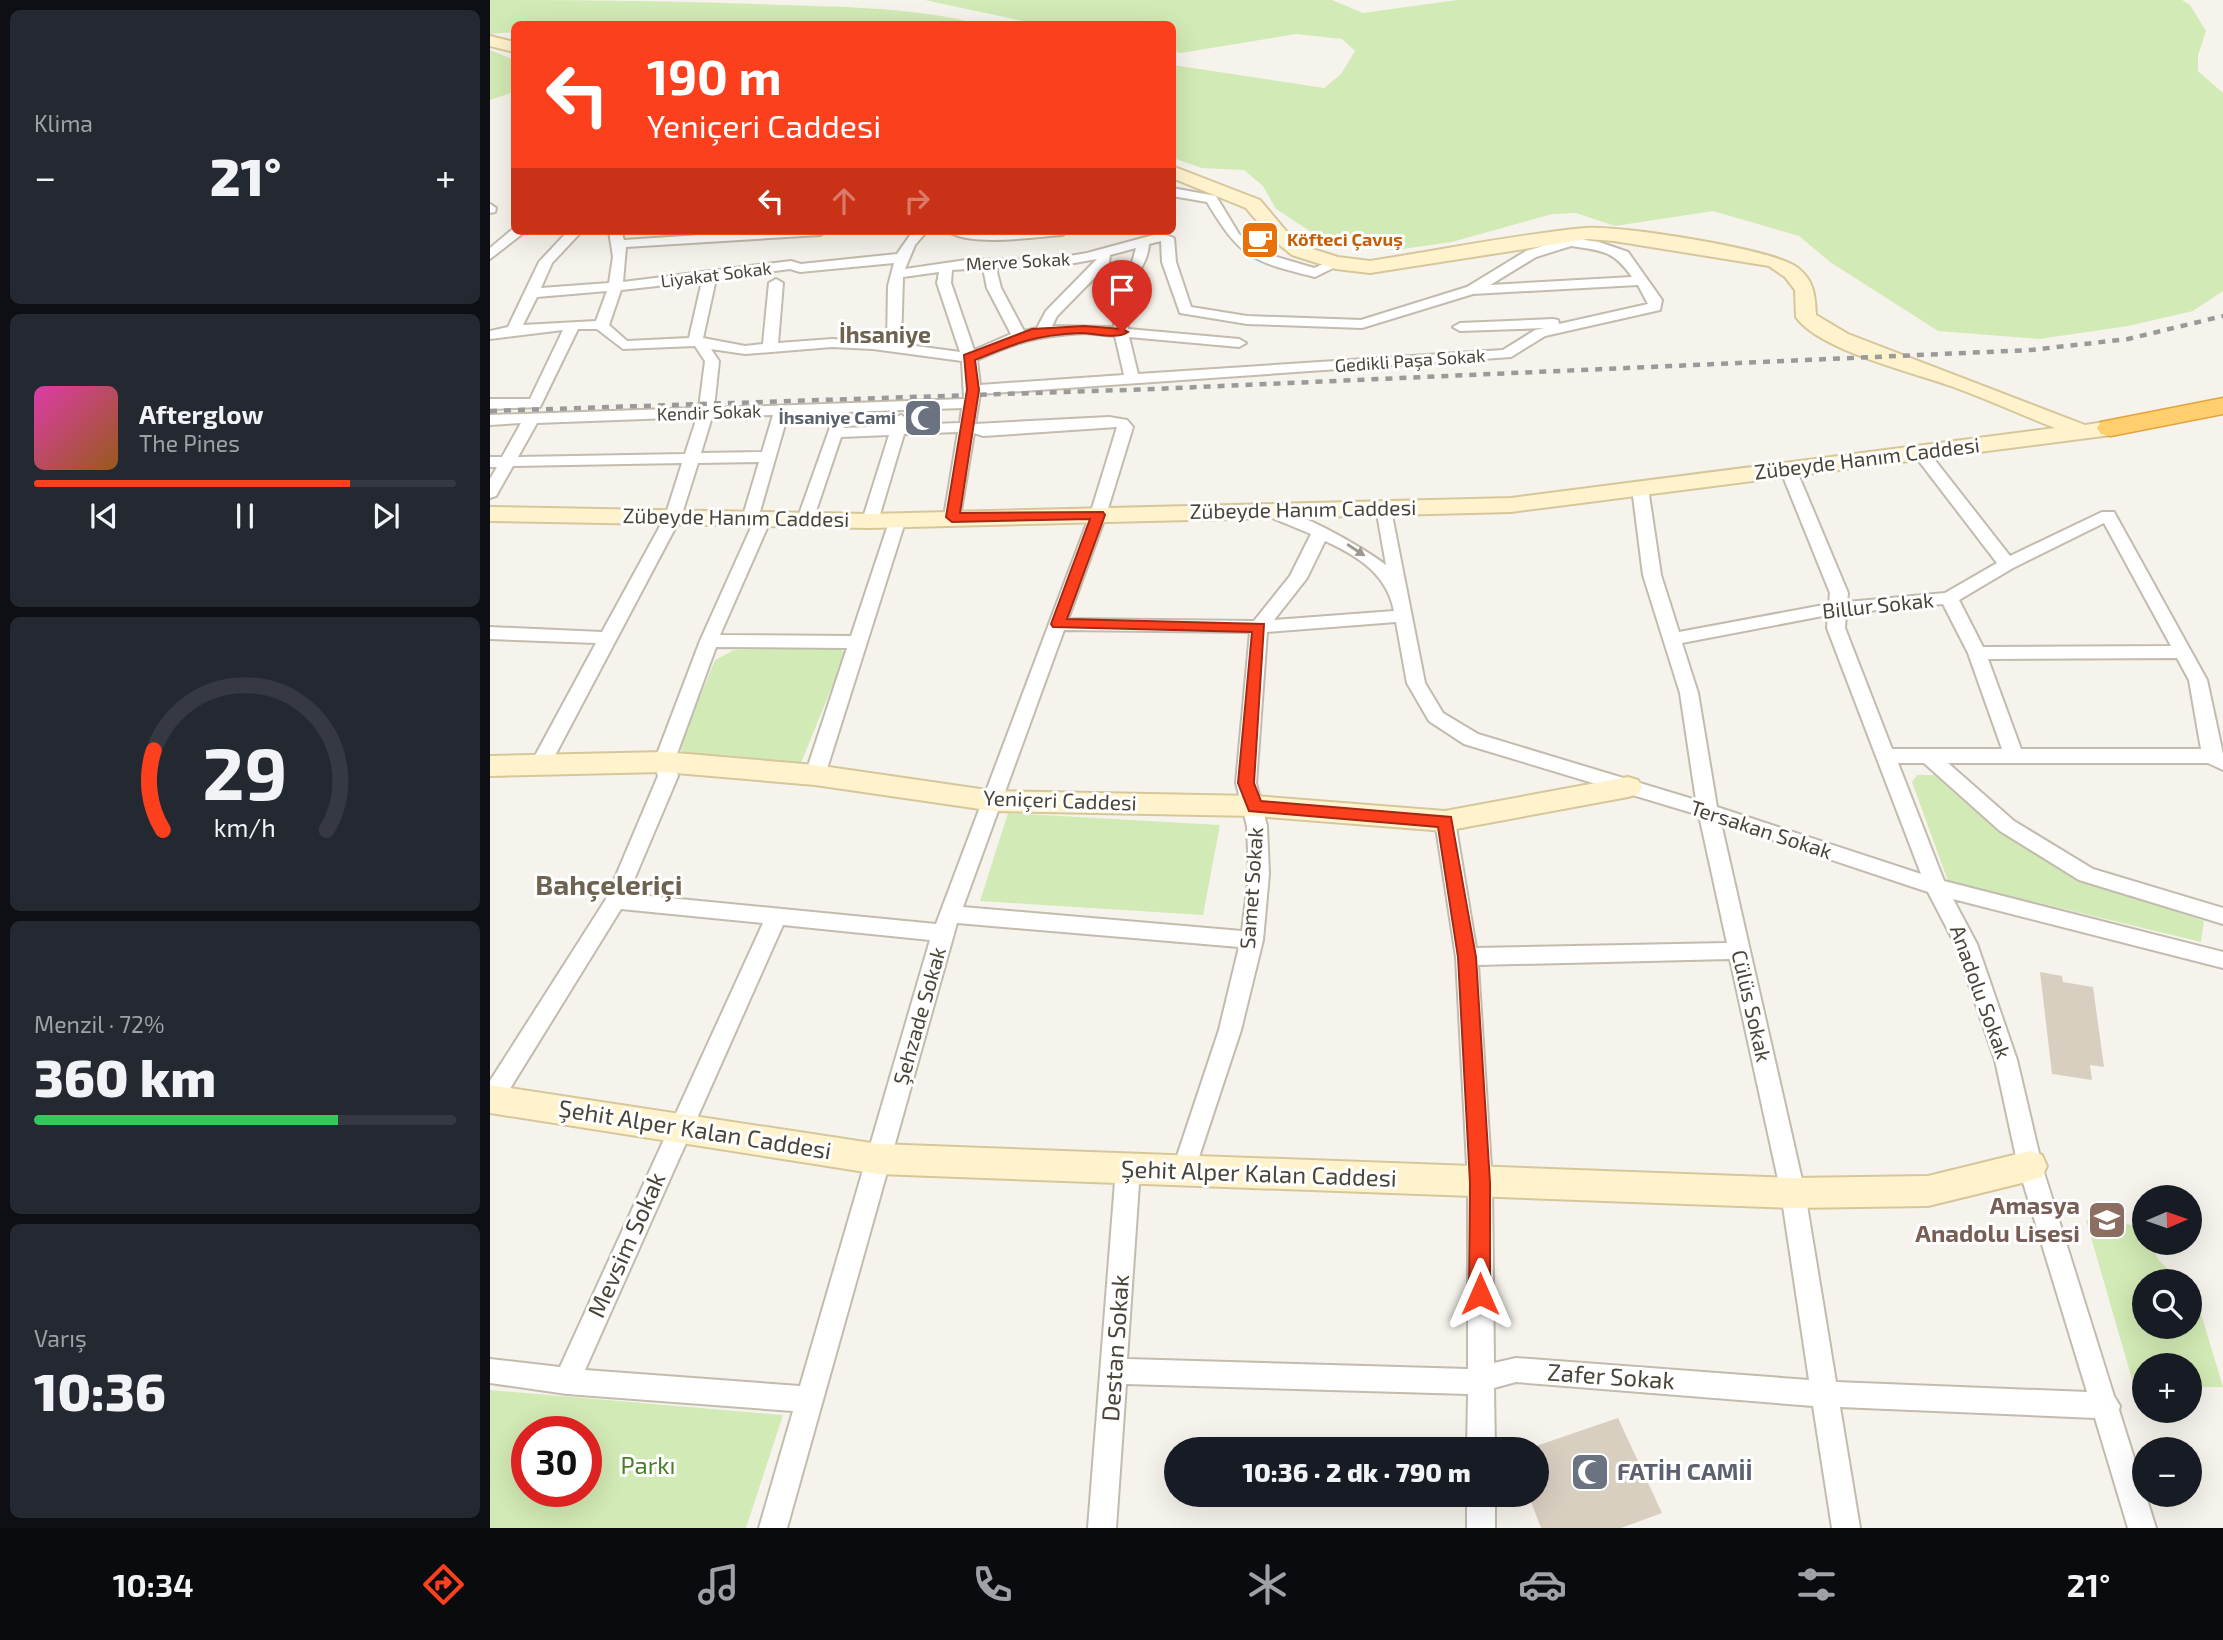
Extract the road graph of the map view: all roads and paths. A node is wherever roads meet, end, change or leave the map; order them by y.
1 (490, 41) edge
2 (511, 46) edge
3 (1176, 179) edge
4 (1176, 180) edge
5 (514, 235) edge
6 (571, 235) edge
7 (814, 235) edge
8 (917, 235) edge
9 (620, 237) edge
10 (1579, 238) junction
11 (1143, 241) junction
12 (797, 246) edge
13 (1103, 253) junction
14 (490, 255) edge
15 (900, 258) junction
16 (1336, 263) junction
17 (989, 264) junction
18 (946, 267) junction
19 (896, 274) junction
20 (710, 275) junction
21 (1643, 281) junction
22 (776, 283) dead end
23 (619, 286) junction
24 (1472, 289) junction
25 (531, 293) junction
26 (1050, 316) junction
27 (1247, 320) junction
28 (1014, 321) junction
29 (1581, 322) junction
30 (573, 325) junction
31 (602, 326) junction
32 (1460, 327) dead end
33 (514, 330) junction
34 (1043, 331) junction
35 (1122, 332) junction
36 (490, 335) edge
37 (1018, 337) junction
38 (702, 342) junction
39 (1239, 343) junction
40 (770, 348) junction
41 (894, 349) junction
42 (969, 358) junction
43 (1229, 372) junction
44 (1132, 379) junction
45 (1982, 393) junction
46 (972, 396) junction
47 (490, 404) edge
48 (905, 405) junction
49 (843, 408) junction
50 (782, 410) junction
51 (533, 411) junction
52 (706, 413) junction
53 (490, 420) edge
54 (2222, 421) edge
55 (966, 427) junction
56 (2111, 428) joint
57 (898, 430) junction
58 (2083, 432) junction
59 (835, 433) junction
60 (2032, 439) junction
61 (1921, 453) junction
62 (768, 457) junction
63 (691, 459) junction
64 (508, 461) junction
65 (490, 462) edge
66 (1788, 469) junction
67 (1640, 488) junction
68 (490, 493) edge
69 (1384, 508) junction
70 (1271, 512) junction
71 (490, 514) edge
72 (1098, 515) junction
73 (673, 517) junction
74 (952, 517) junction
75 (757, 519) junction
76 (898, 519) junction
77 (806, 520) junction
78 (870, 521) junction
79 (1320, 533) junction
80 (2007, 564) junction
81 (1399, 590) junction
82 (1949, 598) junction
83 (1836, 608) junction
84 (1403, 616) junction
85 (1058, 624) junction
86 (1259, 627) junction
87 (490, 633) edge
88 (608, 638) junction
89 (1673, 639) junction
90 (709, 641) junction
91 (858, 642) junction
92 (2182, 652) junction
93 (1977, 653) junction
94 (1886, 756) junction
95 (1929, 756) junction
96 (2014, 756) junction
97 (2218, 760) edge
98 (664, 762) junction
99 (540, 765) junction
100 (490, 766) edge
101 (815, 775) junction
102 (1628, 787) junction
103 (994, 801) junction
104 (1255, 806) junction
105 (1708, 811) junction
106 (1445, 821) junction
107 (1936, 887) junction
108 (615, 901) junction
109 (2223, 916) edge
110 (776, 918) junction
111 (947, 924) junction
112 (1252, 940) junction
113 (1739, 951) junction
114 (1467, 957) junction
115 (2223, 960) edge
116 (490, 1100) edge
117 (679, 1128) junction
118 (878, 1159) junction
119 (2030, 1166) junction
120 (1128, 1169) junction
121 (1184, 1171) junction
122 (1480, 1183) junction
123 (1793, 1193) junction
124 (490, 1371) edge
125 (1116, 1371) junction
126 (1480, 1377) junction
127 (567, 1381) junction
128 (1826, 1394) junction
129 (810, 1399) junction
130 (2107, 1406) junction
131 (1481, 1437) edge
132 (1481, 1507) edge
133 (773, 1528) edge
134 (1102, 1528) edge
135 (1481, 1528) edge
136 (1846, 1528) edge
137 (2142, 1528) edge

1 - 2 street
3 - 16 street
4 - 16 street
5 - 14 street
6 - 25 street
7 - 12 street
8 - 15 street
9 - 12 street
9 - 23 street
10 - 16 street
10 - 21 street, Gedikli Paşa Sokak
10 - 24 street, Gedikli Paşa Sokak
10 - 45 street
11 - 13 street, Merve Sokak
11 - 27 street
11 - 35 street
12 - 15 street, Liyakat Sokak
12 - 20 street, Liyakat Sokak
13 - 17 street, Merve Sokak
13 - 26 street
15 - 19 street
17 - 18 street, Merve Sokak
17 - 28 street
18 - 19 street, Merve Sokak
18 - 42 street
19 - 41 street
20 - 23 street, Liyakat Sokak
20 - 38 street
21 - 24 street
21 - 29 street, Gedikli Paşa Sokak
22 - 40 street
23 - 25 street, Liyakat Sokak
23 - 31 street
24 - 27 street
25 - 33 street
26 - 28 street
26 - 34 street
27 - 39 street
28 - 37 street
29 - 32 street
29 - 43 street, Gedikli Paşa Sokak
30 - 31 street
30 - 33 street
30 - 51 street
31 - 38 street
33 - 36 street
34 - 35 street
34 - 37 street
35 - 39 street
35 - 44 street
37 - 42 street
38 - 40 street
38 - 52 street
39 - 43 street
40 - 41 street
41 - 42 street
42 - 46 street
43 - 44 street, Gedikli Paşa Sokak
44 - 46 street, Gedikli Paşa Sokak
45 - 58 street
45 - 60 street
46 - 48 street, Kendir Sokak
46 - 55 street
47 - 51 street
48 - 49 street, Kendir Sokak
48 - 57 street
49 - 50 street, Kendir Sokak
49 - 59 street
50 - 52 street, Kendir Sokak
50 - 62 street
51 - 52 street, Kendir Sokak
51 - 53 street, Kendir Sokak
51 - 64 street
52 - 63 street
54 - 56 highway
55 - 57 street
55 - 72 street, Şehzade Sokak
55 - 74 street
56 - 58 street, Zübeyde Hanım Caddesi
57 - 59 street
57 - 78 street
58 - 60 street, Zübeyde Hanım Caddesi
59 - 77 street
60 - 61 street, Zübeyde Hanım Caddesi
61 - 66 street, Zübeyde Hanım Caddesi
61 - 80 street
62 - 63 street
62 - 75 street
63 - 64 street
63 - 73 street
64 - 65 street
64 - 68 street
66 - 67 street, Zübeyde Hanım Caddesi
66 - 83 street, Anadolu Sokak
67 - 69 street, Zübeyde Hanım Caddesi
67 - 89 street, Cülüs Sokak
69 - 70 street, Zübeyde Hanım Caddesi
69 - 81 street, Tersakan Sokak
70 - 72 street, Zübeyde Hanım Caddesi
70 - 79 street
71 - 73 street, Zübeyde Hanım Caddesi
72 - 74 street, Zübeyde Hanım Caddesi
72 - 85 street, Şehzade Sokak
73 - 75 street, Zübeyde Hanım Caddesi
73 - 88 street
74 - 76 street, Zübeyde Hanım Caddesi
75 - 77 street, Zübeyde Hanım Caddesi
75 - 90 street
76 - 78 street, Zübeyde Hanım Caddesi
76 - 91 street
77 - 78 street, Zübeyde Hanım Caddesi
79 -> 81 street
79 - 86 street
80 - 82 street, Billur Sokak
80 - 92 street, Billur Sokak
81 - 84 street, Tersakan Sokak
82 - 83 street, Billur Sokak
82 - 93 street
83 - 89 street, Billur Sokak
83 - 94 street, Anadolu Sokak
84 - 86 street
84 - 102 street, Tersakan Sokak
85 - 86 street
85 - 103 street, Şehzade Sokak
86 - 104 street, Samet Sokak
87 - 88 street
88 - 99 street
89 - 105 street, Cülüs Sokak
90 - 91 street
90 - 98 street
91 - 101 street
92 - 93 street
92 - 97 street
93 - 96 street
94 - 95 street
94 - 107 street, Anadolu Sokak
95 - 96 street
95 - 109 street
96 - 97 street
98 - 99 street, Yeniçeri Caddesi
98 - 101 street, Yeniçeri Caddesi
98 - 108 street
99 - 100 street, Yeniçeri Caddesi
101 - 103 street, Yeniçeri Caddesi
102 - 105 street, Tersakan Sokak
102 - 106 street, Yeniçeri Caddesi
103 - 104 street, Yeniçeri Caddesi
103 - 111 street, Şehzade Sokak
104 - 106 street, Yeniçeri Caddesi
104 - 112 street, Samet Sokak
105 - 107 street, Tersakan Sokak
105 - 113 street, Cülüs Sokak
106 - 114 street
107 - 115 street, Tersakan Sokak
107 - 119 street, Anadolu Sokak
108 - 110 street
108 - 116 street
110 - 111 street
110 - 117 street, Mevsim Sokak
111 - 112 street
111 - 118 street, Şehzade Sokak
112 - 121 street, Samet Sokak
113 - 114 street
113 - 123 street, Cülüs Sokak
114 - 122 street
116 - 117 street, Şehit Alper Kalan Caddesi
117 - 118 street, Şehit Alper Kalan Caddesi
117 - 127 street, Mevsim Sokak
118 - 120 street, Şehit Alper Kalan Caddesi
118 - 129 street, Şehzade Sokak
119 - 123 street, Şehit Alper Kalan Caddesi
119 - 130 street, Anadolu Sokak
120 - 121 street, Şehit Alper Kalan Caddesi
120 - 125 street, Destan Sokak
121 - 122 street, Şehit Alper Kalan Caddesi
122 - 123 street, Şehit Alper Kalan Caddesi
122 - 126 street
123 - 128 street, Cülüs Sokak
124 - 127 street
125 - 126 street, Zafer Sokak
125 - 134 street, Destan Sokak
126 - 128 street, Zafer Sokak
126 - 131 street
127 - 129 street
128 - 130 street, Zafer Sokak
128 - 136 street, Cülüs Sokak
129 - 133 street, Şehzade Sokak
130 - 137 street, Anadolu Sokak
132 - 135 street

